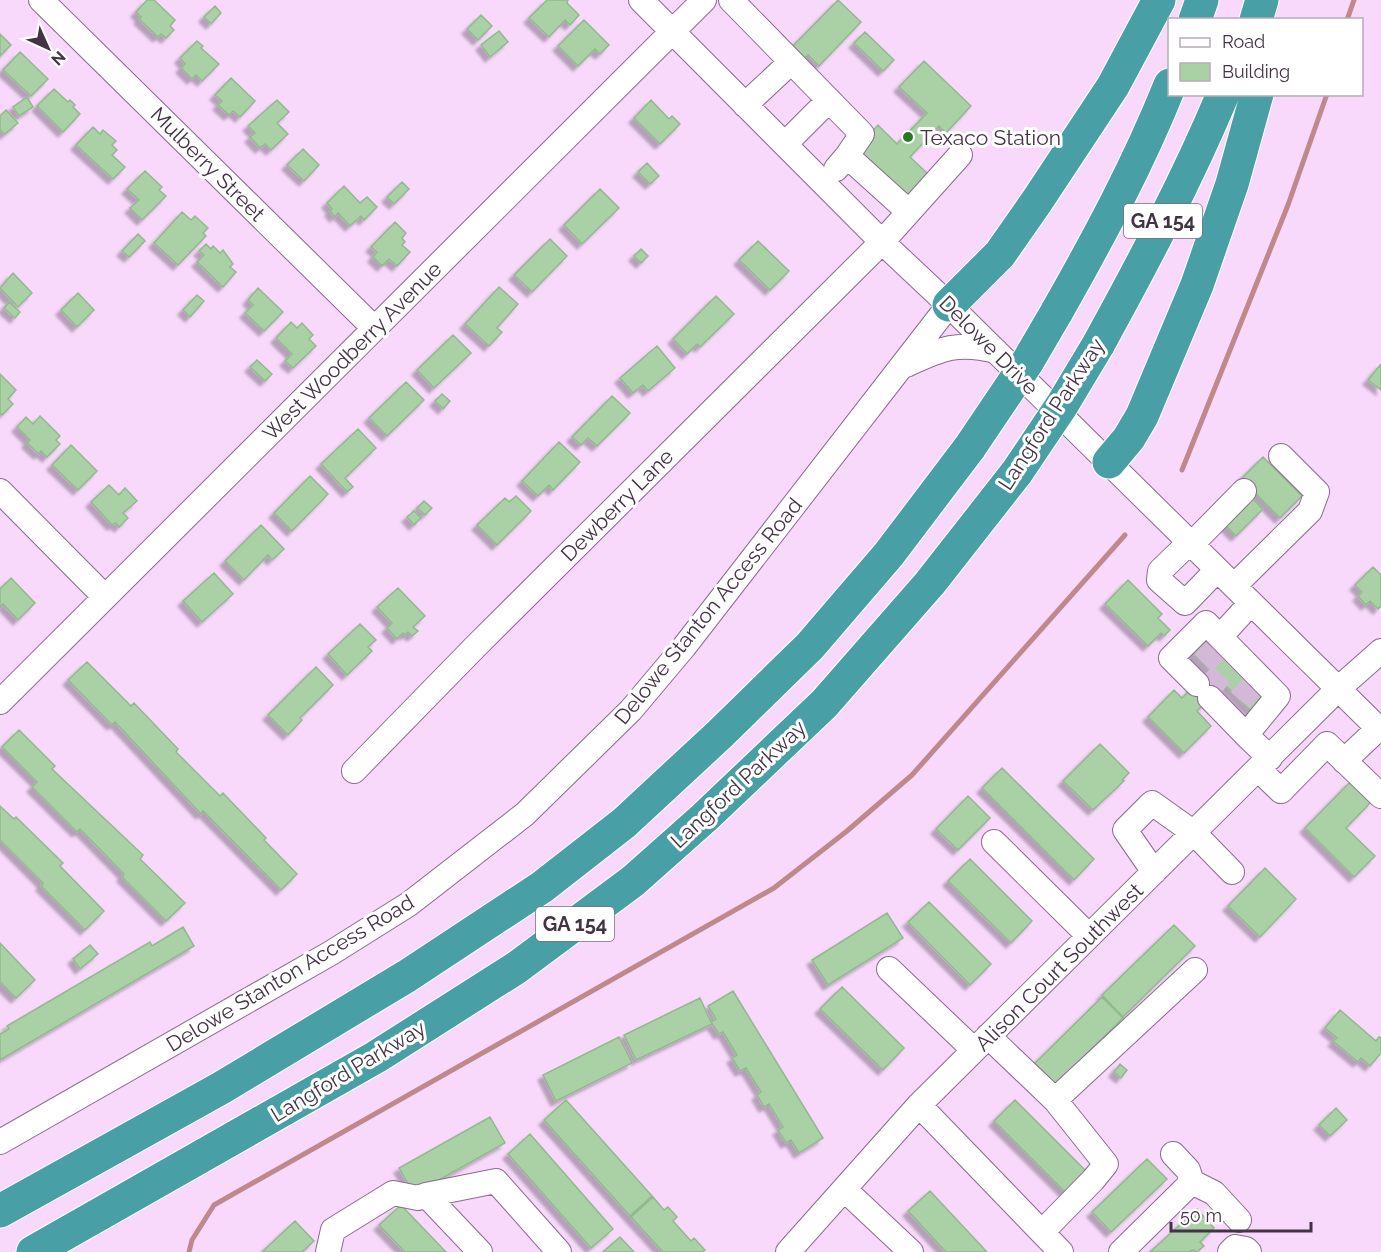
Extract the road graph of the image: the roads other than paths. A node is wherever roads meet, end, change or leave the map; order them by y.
1 (41, 0) edge
2 (640, 0) edge
3 (704, 0) edge
4 (731, 0) edge
5 (1159, 0) edge
6 (1202, 0) edge
7 (1262, 0) edge
8 (1284, 0) edge
9 (1196, 18) edge
10 (1257, 18) edge
11 (1279, 18) edge
12 (672, 31) junction
13 (791, 62) junction
14 (1168, 90) edge
15 (1222, 96) edge
16 (1256, 96) edge
17 (829, 100) junction
18 (745, 105) junction
19 (785, 144) junction
20 (960, 155) dead end
21 (847, 156) junction
22 (823, 183) junction
23 (909, 212) junction
24 (882, 242) junction
25 (950, 305) junction
26 (374, 328) junction
27 (996, 351) junction
28 (901, 368) junction
29 (1281, 456) dead end
30 (1109, 462) junction
31 (0, 491) edge
32 (1244, 491) dead end
33 (1191, 543) junction
34 (1226, 578) junction
35 (105, 597) junction
36 (1251, 603) junction
37 (1381, 651) edge
38 (1224, 673) junction
39 (1338, 689) junction
40 (0, 702) edge
41 (1380, 730) edge
42 (1246, 735) junction
43 (1344, 761) junction
44 (1264, 763) junction
45 (354, 771) dead end
46 (1381, 796) edge
47 (1194, 833) junction
48 (994, 842) dead end
49 (1154, 872) junction
50 (1232, 872) dead end
51 (1089, 936) junction
52 (888, 969) dead end
53 (1195, 970) dead end
54 (981, 1043) junction
55 (1055, 1100) junction
56 (919, 1105) junction
57 (0, 1142) edge
58 (1173, 1154) dead end
59 (1192, 1182) junction
60 (844, 1189) junction
61 (426, 1195) junction
62 (0, 1211) edge
63 (1239, 1220) dead end
64 (1042, 1232) junction
65 (33, 1252) edge
66 (328, 1252) edge
67 (480, 1252) edge
68 (559, 1252) edge
69 (788, 1252) edge
70 (911, 1252) edge
71 (1061, 1252) edge
72 (1121, 1252) edge
73 (1230, 1252) edge
74 (1249, 1252) edge

1 - 26 street, Mulberry Street
2 - 12 street, Delowe Drive
3 - 12 street, West Woodberry Avenue
4 - 13 street
5 - 25 highway
6 - 9 highway
7 - 10 highway
8 - 11 highway
12 - 18 street, Delowe Drive
12 - 26 street, West Woodberry Avenue
13 - 17 street
13 - 18 street
14 - 62 highway, GA 154, bridge
15 - 65 highway, Langford Parkway / GA 154, bridge
16 - 30 highway
17 - 19 street
17 - 21 street
18 - 19 street, Delowe Drive
19 - 22 street, Delowe Drive
20 - 23 street, Dewberry Lane
21 - 22 street
21 - 23 street
22 - 24 street, Delowe Drive
23 - 24 street, Dewberry Lane
24 - 25 street, Delowe Drive
24 - 45 street, Dewberry Lane
25 - 27 street, Delowe Drive
25 - 28 street, Delowe Stanton Access Road
26 - 35 street, West Woodberry Avenue
27 - 28 street
27 - 30 street, Delowe Drive
28 - 57 street, Delowe Stanton Access Road
29 - 34 street
30 - 33 street, Delowe Drive
31 - 35 street
32 - 33 street
33 - 34 street, Delowe Drive
33 - 34 street
34 - 36 street, Delowe Drive
35 - 40 street, West Woodberry Avenue
36 - 38 street
36 - 39 street, Delowe Drive
37 - 39 street, Alison Court Southwest
38 - 42 street
38 - 42 street
39 - 41 street, Delowe Drive
39 - 44 street, Alison Court Southwest
41 - 43 street
42 - 44 street
43 - 44 street
43 - 46 street
44 - 47 street, Alison Court Southwest
47 - 49 street, Alison Court Southwest
47 - 49 street
47 - 50 street
48 - 51 street
49 - 51 street, Alison Court Southwest
51 - 54 street, Alison Court Southwest
52 - 54 street
53 - 55 street
54 - 55 street
54 - 56 street, Alison Court Southwest
55 - 64 street
56 - 60 street, Alison Court Southwest
56 - 64 street
58 - 59 street
59 - 63 street
59 - 72 street
60 - 69 street, Alison Court Southwest
60 - 70 street
61 - 66 street
61 - 67 street
61 - 68 street
64 - 71 street
73 - 74 street

